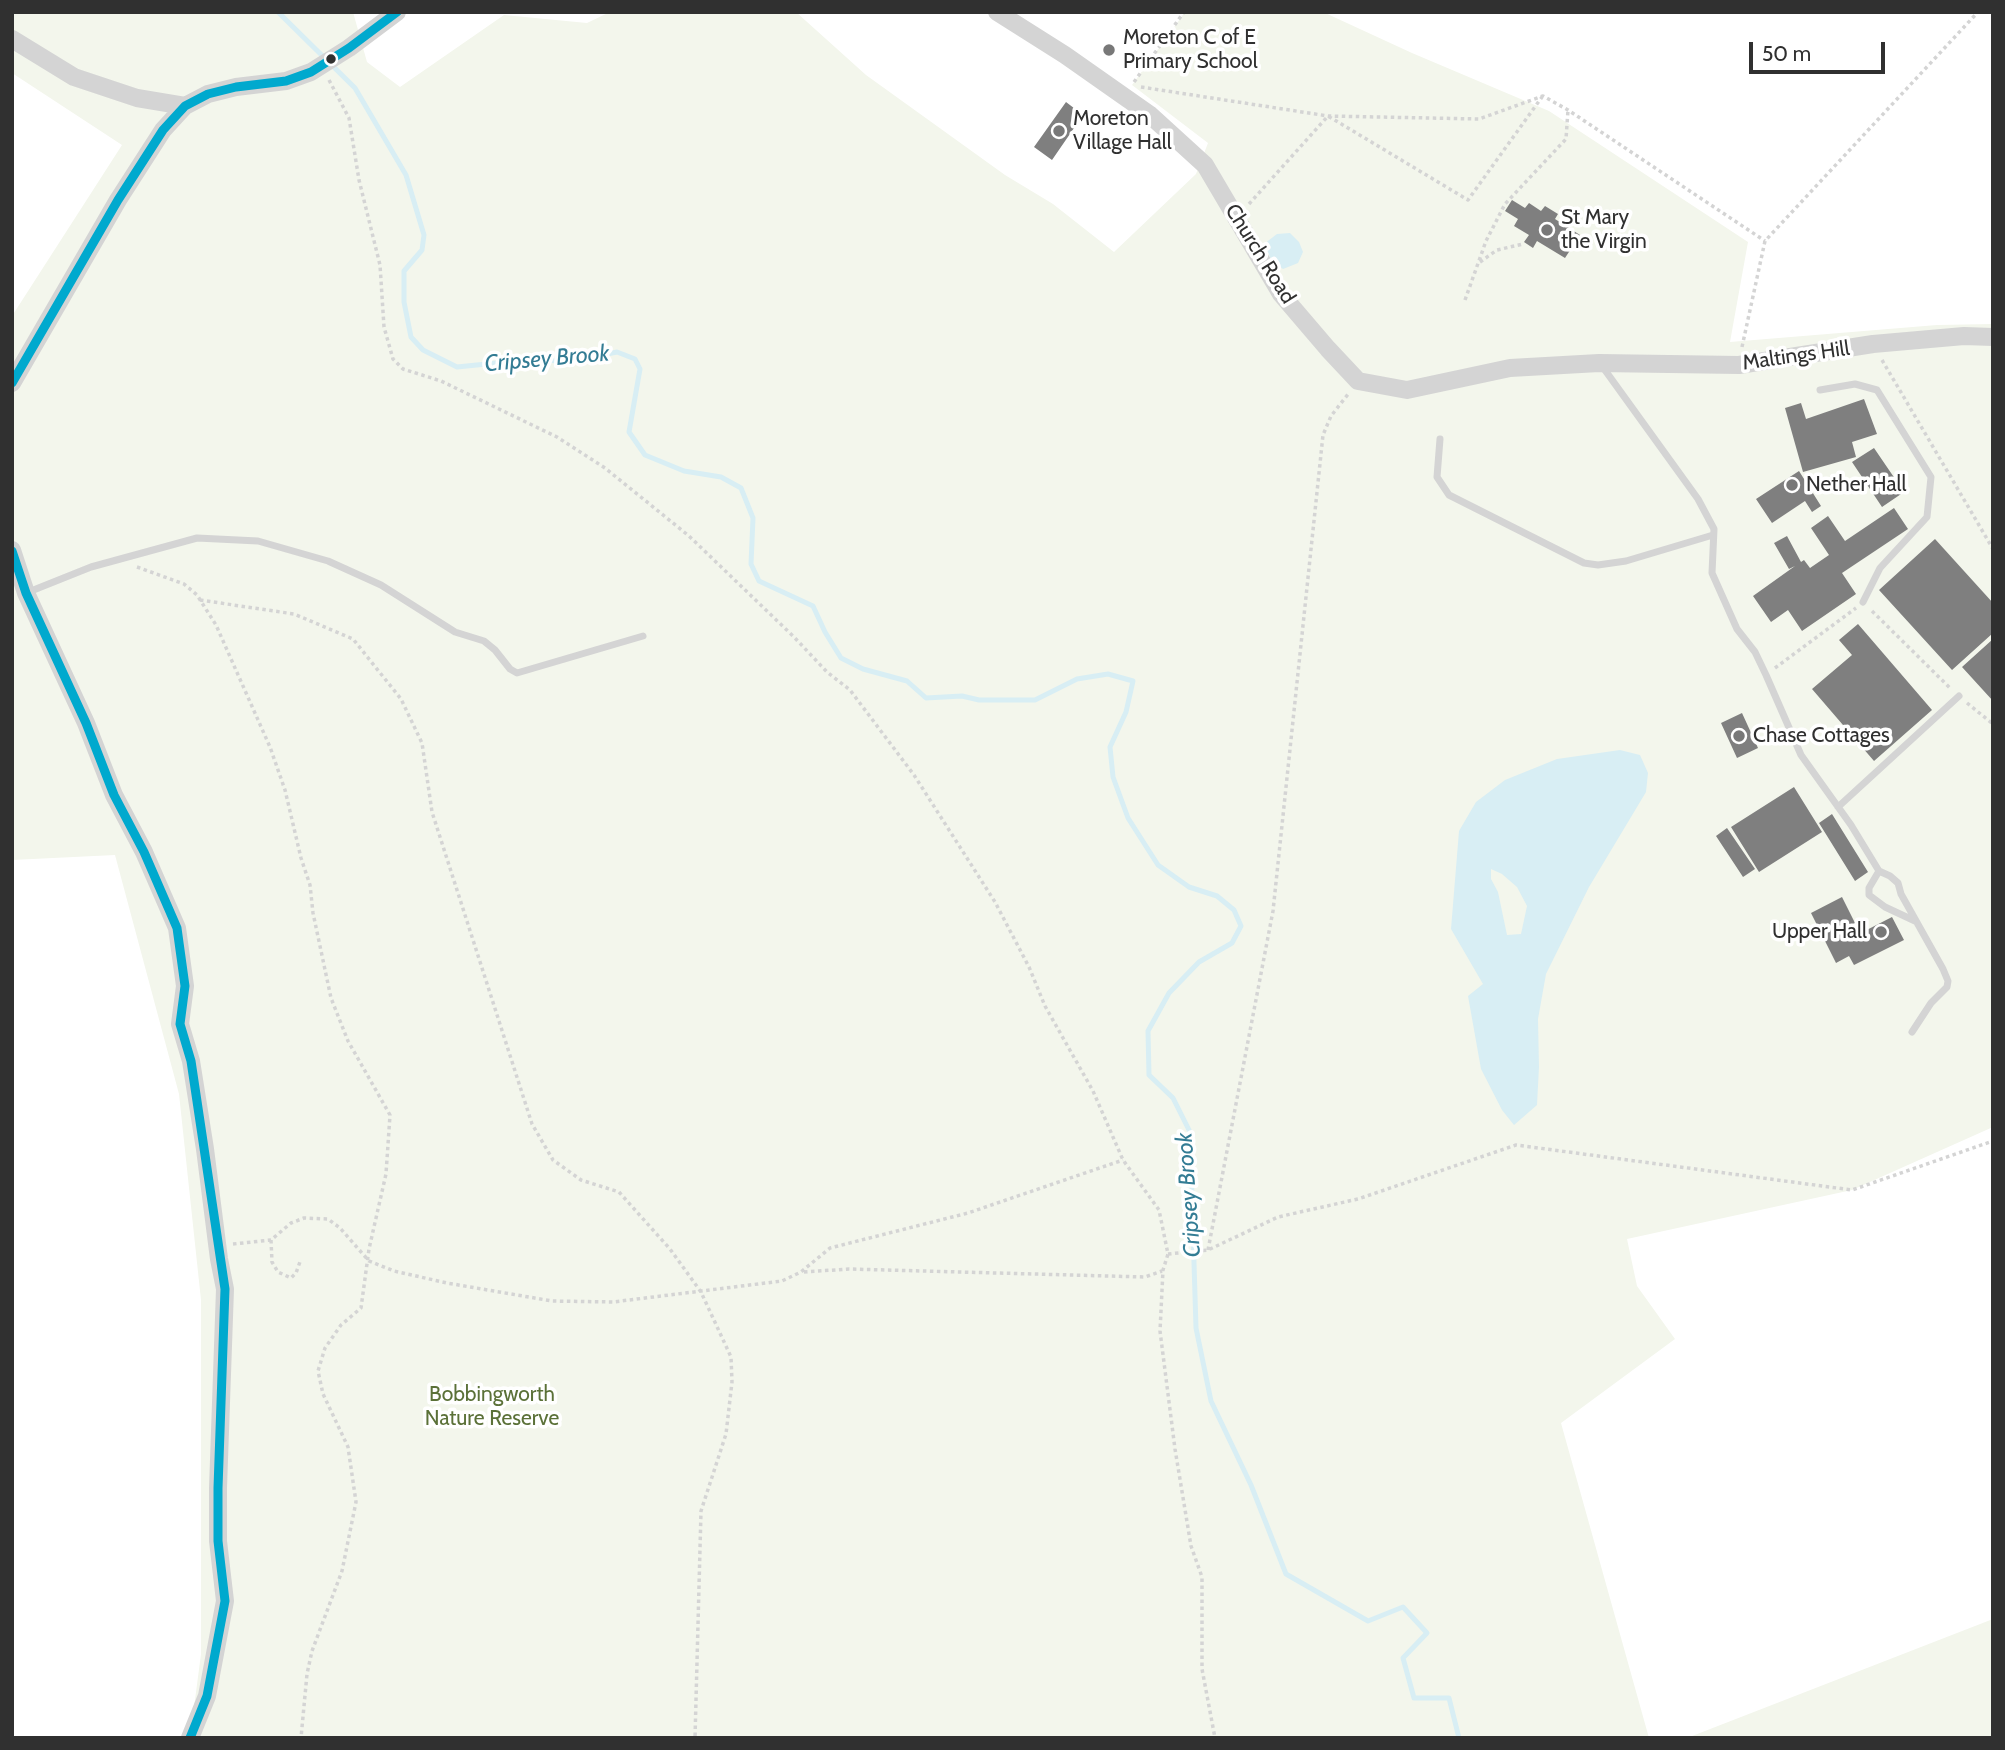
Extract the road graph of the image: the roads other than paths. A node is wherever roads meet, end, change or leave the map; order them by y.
1 (397, 12) edge
2 (1004, 14) edge
3 (12, 39) edge
4 (184, 106) junction
5 (1993, 337) edge
6 (1599, 363) junction
7 (12, 383) edge
8 (1819, 390) dead end
9 (1440, 439) dead end
10 (1713, 535) junction
11 (12, 550) edge
12 (26, 593) junction
13 (1863, 602) road end
14 (643, 636) dead end
15 (1959, 696) road end
16 (1838, 807) junction
17 (1879, 871) junction
18 (1917, 922) junction
19 (1912, 1032) dead end
20 (190, 1738) edge

1 - 4 street
2 - 6 street, Church Road
3 - 4 street
4 - 7 street
5 - 6 street, Maltings Hill
6 - 10 lane
8 - 13 lane
9 - 10 lane
10 - 16 lane
11 - 12 street
12 - 14 lane
12 - 20 street
15 - 16 lane
16 - 17 lane
17 - 18 lane
17 - 18 lane
18 - 19 lane

